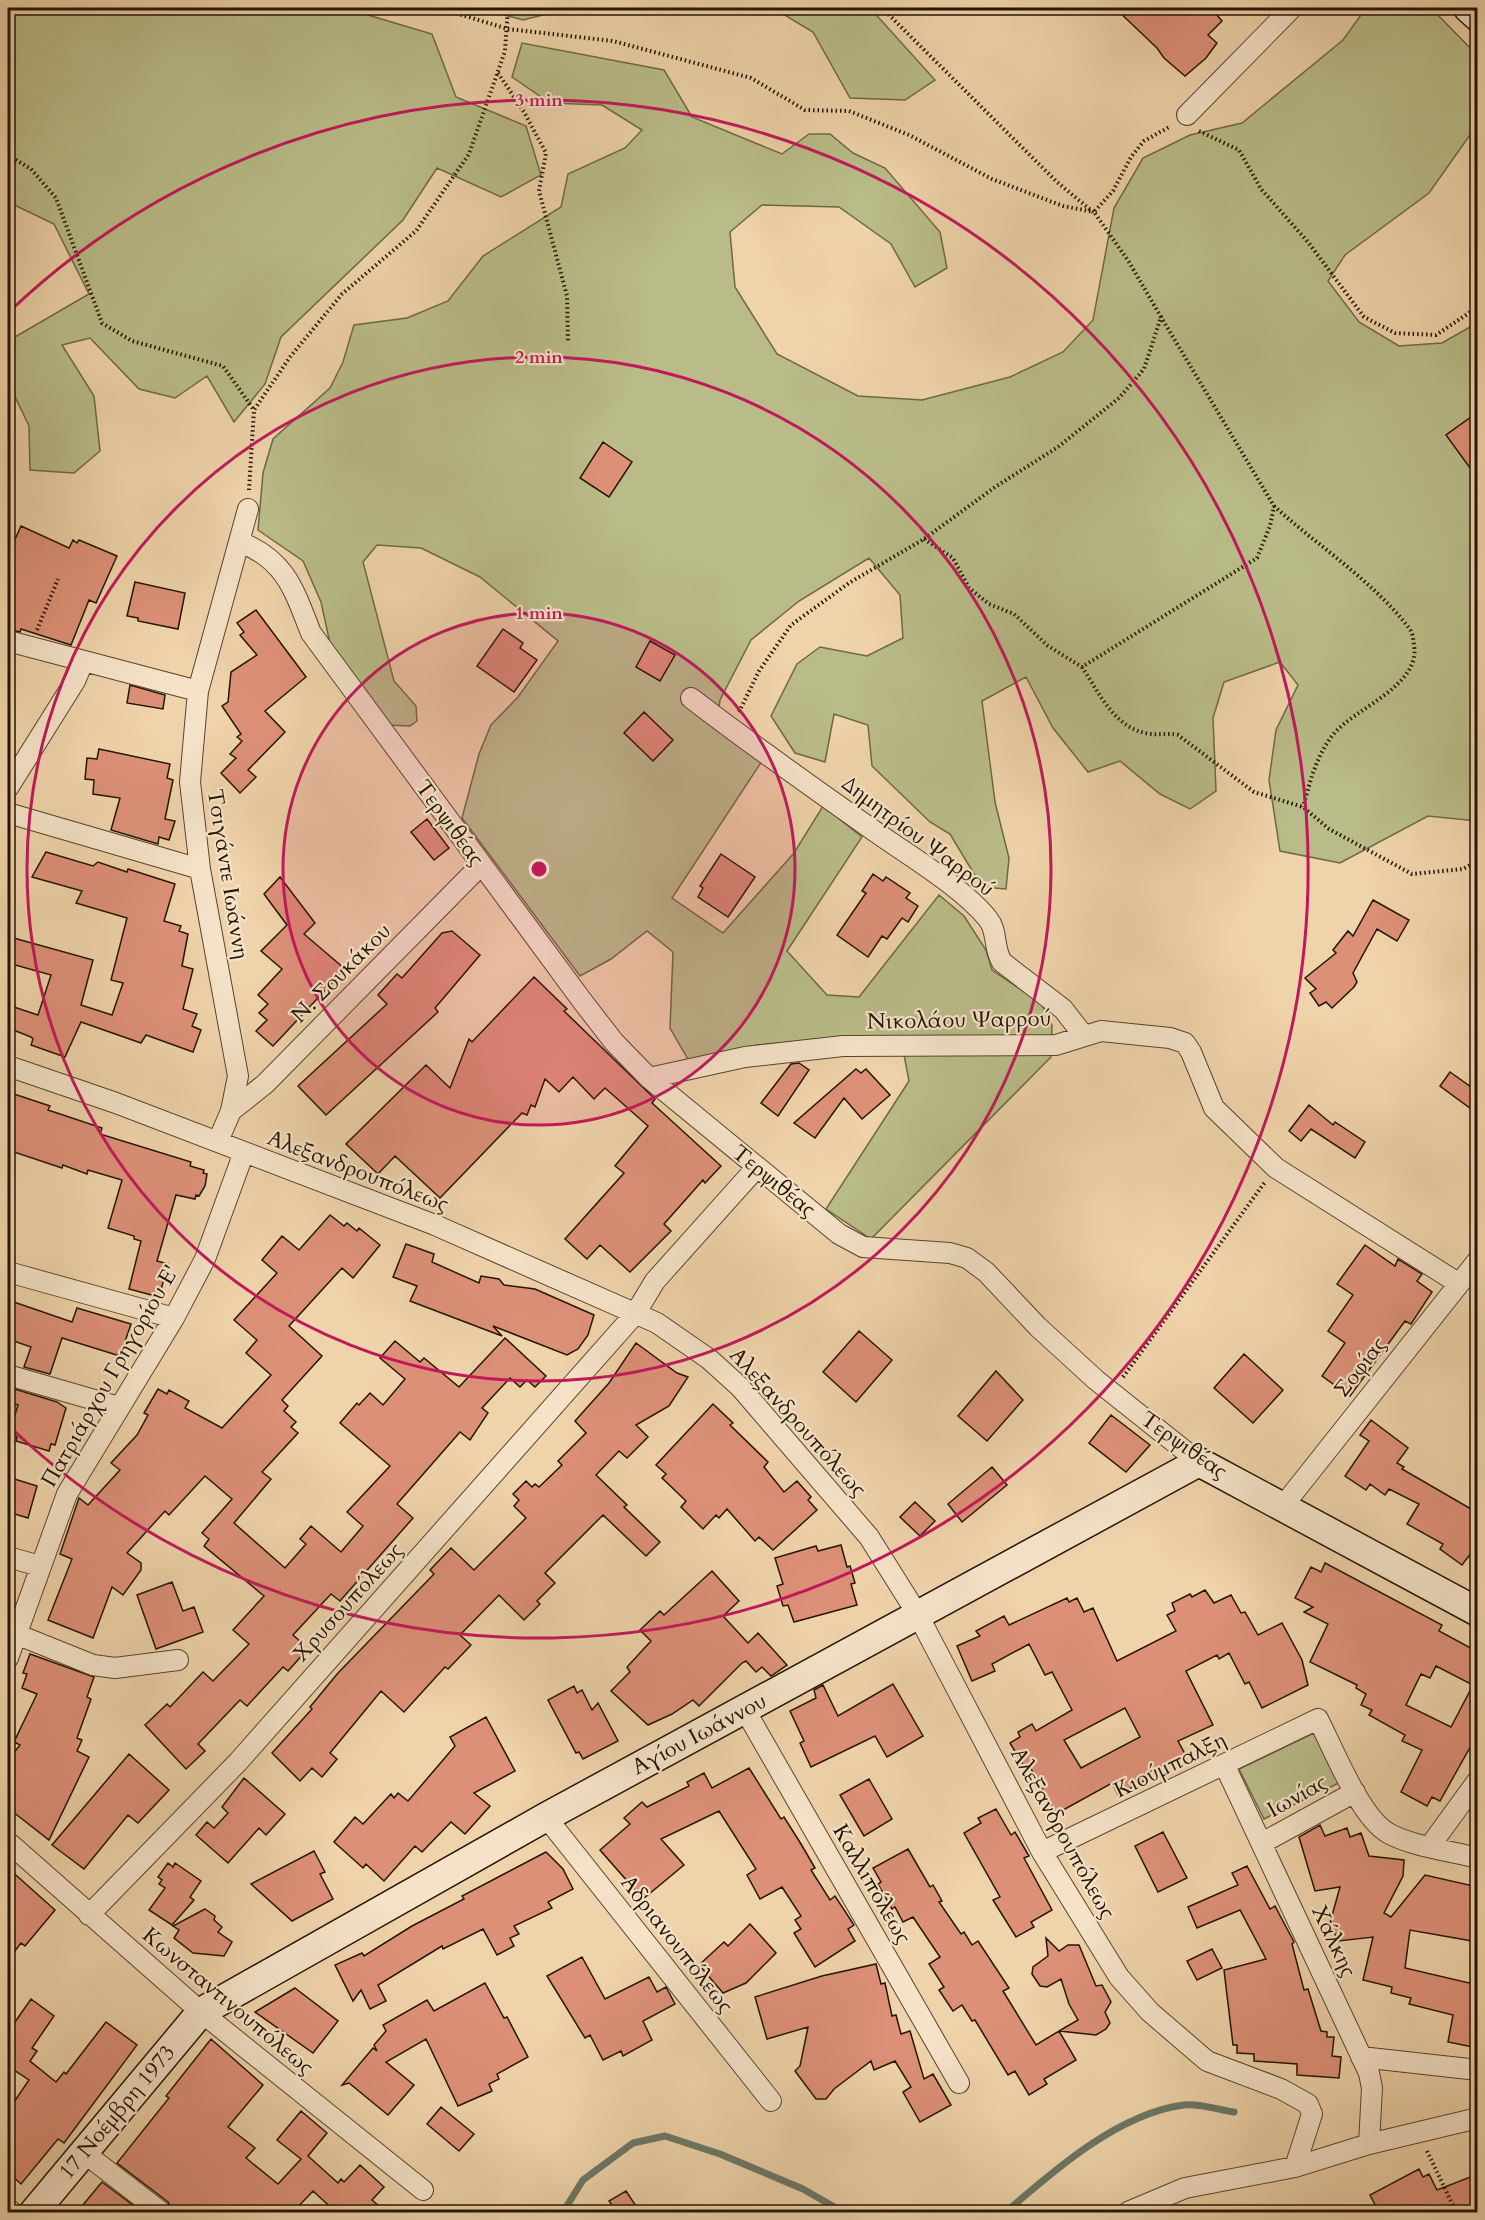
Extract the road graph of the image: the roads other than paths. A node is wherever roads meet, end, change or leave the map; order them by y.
1 (1292, 8) edge
2 (1468, 8) edge
3 (1478, 17) edge
4 (1188, 115) road end
5 (248, 509) road end
6 (240, 542) junction
7 (8, 641) edge
8 (83, 662) junction
9 (198, 691) junction
10 (691, 698) dead end
11 (8, 788) edge
12 (8, 813) edge
13 (481, 865) junction
14 (200, 869) junction
15 (1084, 1036) junction
16 (8, 1066) edge
17 (649, 1078) junction
18 (231, 1111) junction
19 (218, 1142) junction
20 (244, 1152) junction
21 (757, 1167) junction
22 (1478, 1260) edge
23 (8, 1272) edge
24 (1458, 1283) junction
25 (635, 1314) junction
26 (174, 1318) junction
27 (8, 1375) edge
28 (119, 1407) junction
29 (1199, 1462) junction
30 (1283, 1506) junction
31 (8, 1557) edge
32 (40, 1566) junction
33 (1478, 1612) edge
34 (918, 1615) junction
35 (16, 1634) junction
36 (8, 1658) edge
37 (177, 1660) dead end
38 (745, 1710) junction
39 (1225, 1766) junction
40 (1478, 1780) edge
41 (1354, 1792) junction
42 (546, 1817) junction
43 (8, 1842) edge
44 (1262, 1843) junction
45 (1430, 1846) junction
46 (1042, 1852) junction
47 (1478, 1858) edge
48 (89, 1915) junction
49 (201, 2012) junction
50 (1361, 2057) junction
51 (1478, 2070) edge
52 (959, 2083) dead end
53 (771, 2100) dead end
54 (1478, 2118) edge
55 (1369, 2144) junction
56 (83, 2152) junction
57 (1295, 2167) junction
58 (423, 2190) dead end
59 (8, 2209) edge
60 (12, 2212) edge
61 (34, 2212) edge
62 (161, 2212) edge
63 (1128, 2212) edge

1 - 4 street
2 - 3 street
5 - 6 street, Τσιγάντε Ιωάννη
6 - 9 street, Τσιγάντε Ιωάννη
6 - 13 street, Τερψιθέας
7 - 8 street
8 - 9 street
8 - 11 street
9 - 14 street, Τσιγάντε Ιωάννη
10 - 15 street, Δημητρίου Ψαρρού
12 - 14 street
13 - 17 street, Τερψιθέας
13 - 18 street, Ν. Σουκάκου
14 - 18 street, Τσιγάντε Ιωάννη
15 - 17 street, Νικολάου Ψαρρού
15 - 24 street, Νικολάου Ψαρρού
16 - 19 street, Αλεξανδρουπόλεως
17 - 21 street, Τερψιθέας
18 - 19 street, Τσιγάντε Ιωάννη
19 - 20 street, Αλεξανδρουπόλεως
20 - 25 street, Αλεξανδρουπόλεως
20 - 26 street, Πατριάρχου Γρηγορίου Ε'
21 - 25 street, Χρυσουπόλεως
21 - 29 street, Τερψιθέας
22 - 24 street, Σοφίας
23 - 26 street
24 - 30 street, Σοφίας
25 - 34 street, Αλεξανδρουπόλεως
25 - 48 street, Χρυσουπόλεως
26 - 28 street, Πατριάρχου Γρηγορίου Ε'
27 - 28 street
28 - 32 street, Πατριάρχου Γρηγορίου Ε'
29 - 30 street, Τερψιθέας
29 - 34 street, Αγίου Ιωάννου
30 - 33 street, Τερψιθέας
31 - 32 street
32 - 35 street, Πατριάρχου Γρηγορίου Ε'
34 - 38 street, Αγίου Ιωάννου
34 - 46 street, Αλεξανδρουπόλεως
35 - 36 street, Πατριάρχου Γρηγορίου Ε'
35 - 37 street
38 - 42 street, Αγίου Ιωάννου
38 - 52 street, Καλλιπόλεως
39 - 41 street, Κιούμπαλξη
39 - 44 street, Χάλκης
39 - 46 street, Κιούμπαλξη
40 - 45 street
41 - 44 street, Ιωνίας
41 - 45 street
42 - 49 street, Αγίου Ιωάννου
42 - 53 street, Αδριανουπόλεως
43 - 48 street, Κωνσταντινουπόλεως
44 - 50 street, Χάλκης
45 - 47 street
46 - 57 street, Αλεξανδρουπόλεως
48 - 49 street, Κωνσταντινουπόλεως
49 - 56 street, 17 Νοέμβρη 1973
49 - 58 street, Κωνσταντινουπόλεως
50 - 51 street
50 - 55 street, Χάλκης
54 - 55 street
55 - 57 street
56 - 61 street, 17 Νοέμβρη 1973
56 - 62 street
57 - 63 street
59 - 60 street

